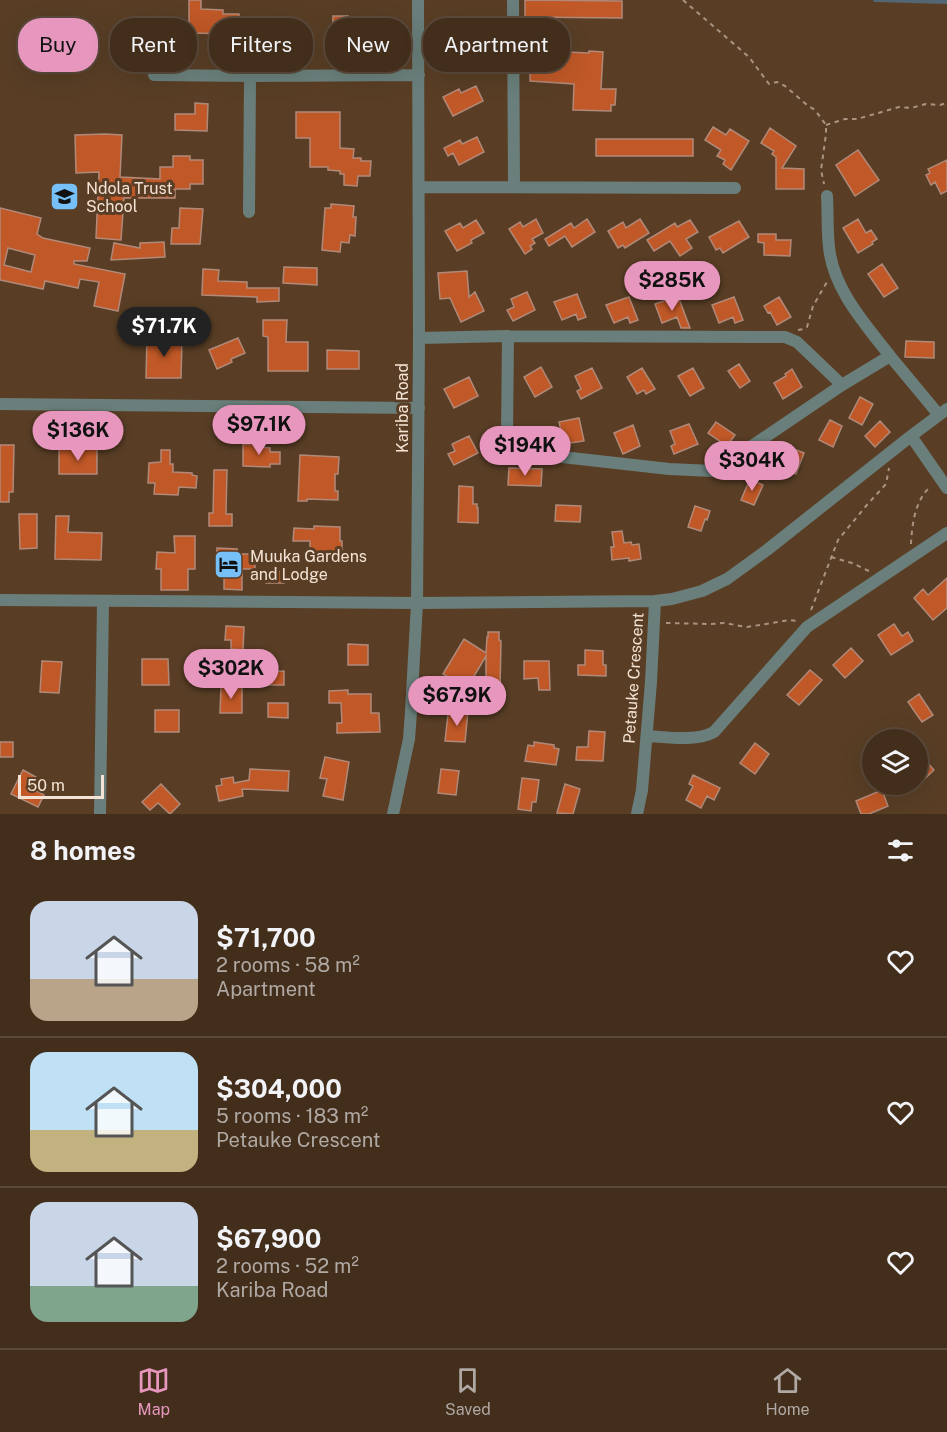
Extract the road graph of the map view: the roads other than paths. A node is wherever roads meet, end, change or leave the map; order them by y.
1 (418, 0) edge
2 (513, 0) edge
3 (154, 75) dead end
4 (419, 75) junction
5 (250, 76) junction
6 (419, 187) junction
7 (514, 187) junction
8 (735, 188) dead end
9 (827, 195) road end
10 (249, 212) dead end
11 (508, 336) junction
12 (419, 338) junction
13 (890, 356) junction
14 (842, 385) junction
15 (0, 405) edge
16 (419, 408) junction
17 (943, 412) edge
18 (911, 436) junction
19 (943, 483) edge
20 (947, 533) edge
21 (0, 600) edge
22 (103, 602) junction
23 (655, 602) junction
24 (417, 603) junction
25 (647, 736) junction
26 (101, 814) edge
27 (393, 814) edge
28 (637, 814) edge

1 - 4 street, Kariba Road
2 - 7 street
3 - 5 street
4 - 5 street
4 - 6 street, Kariba Road
5 - 10 street
6 - 7 street
6 - 12 street, Kariba Road
7 - 8 street
9 - 13 street
11 - 12 street
11 - 14 street
11 - 14 street
12 - 16 street, Kariba Road
13 - 14 street
13 - 17 street
15 - 16 street
16 - 24 street, Kariba Road
17 - 18 street, Petauke Crescent
18 - 19 street
18 - 23 street, Petauke Crescent
20 - 25 street
21 - 22 street
22 - 24 street
22 - 26 street
23 - 24 street
23 - 25 street, Petauke Crescent
24 - 27 street, Kariba Road
25 - 28 street, Petauke Crescent

